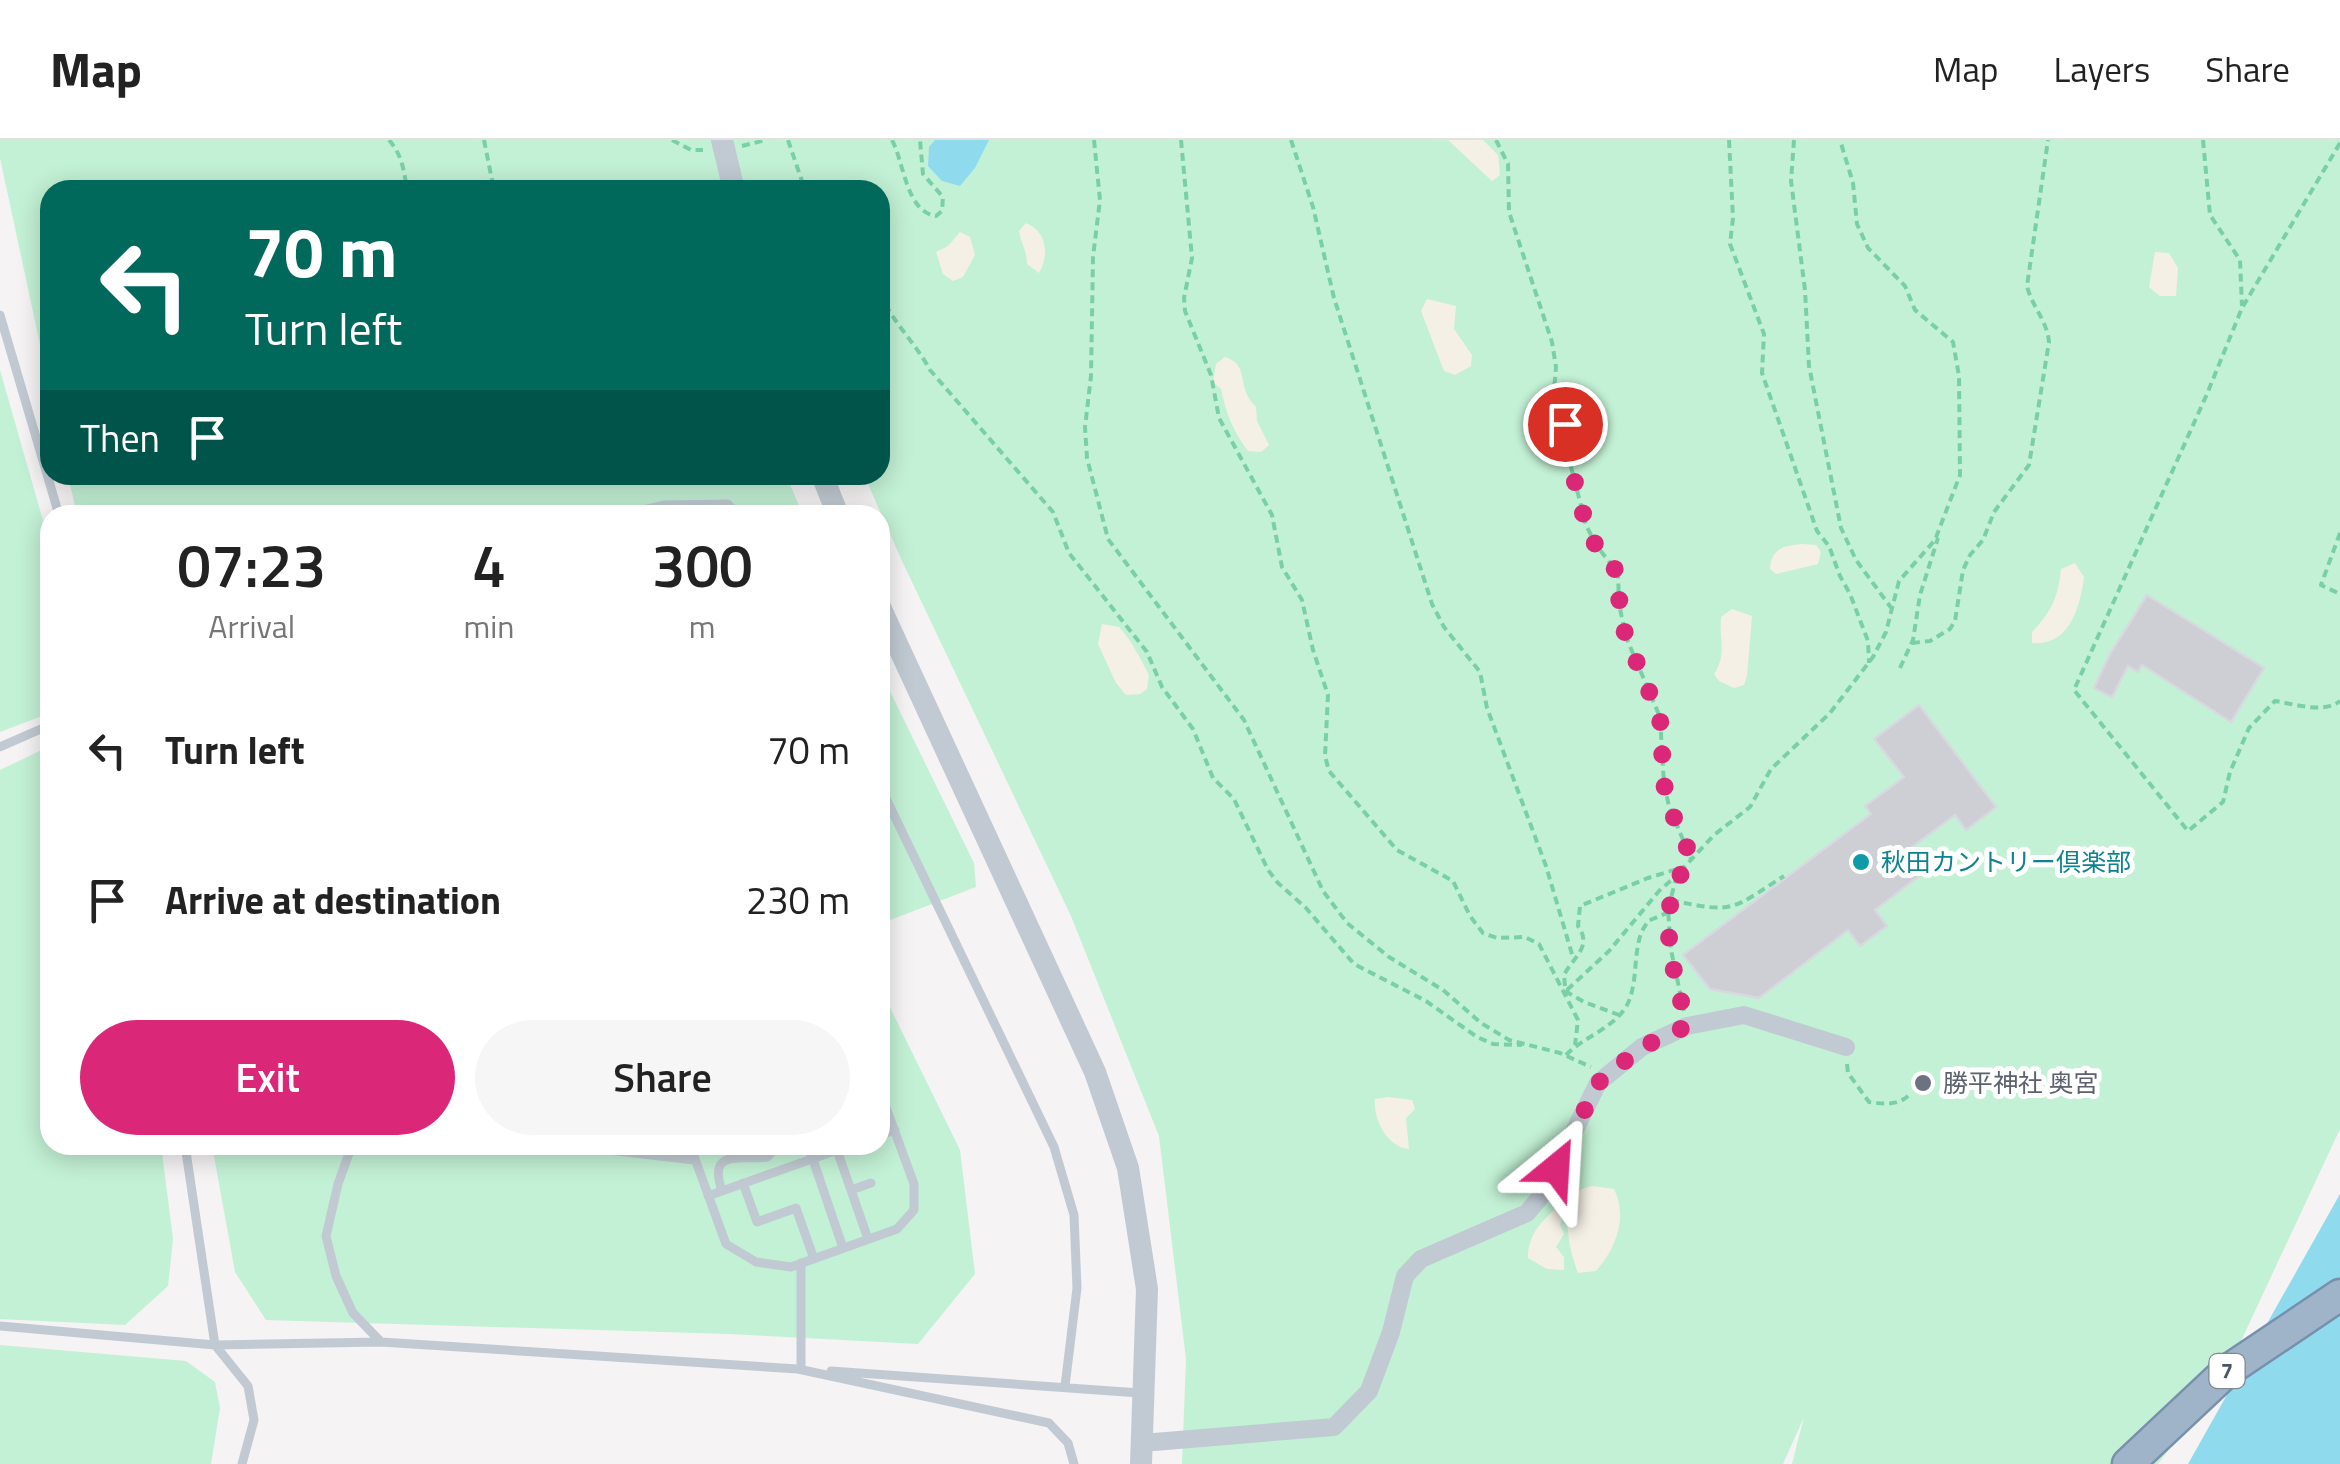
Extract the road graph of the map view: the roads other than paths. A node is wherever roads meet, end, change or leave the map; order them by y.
1 (722, 146) edge
2 (731, 180) edge
3 (0, 315) edge
4 (40, 451) edge
5 (696, 505) edge
6 (729, 505) edge
7 (890, 630) edge
8 (40, 729) edge
9 (0, 747) edge
10 (890, 807) edge
11 (1846, 1047) road end
12 (890, 1119) edge
13 (894, 1130) junction
14 (890, 1131) edge
15 (186, 1155) edge
16 (348, 1155) edge
17 (693, 1155) edge
18 (768, 1155) edge
19 (811, 1155) edge
20 (821, 1155) edge
21 (839, 1155) edge
22 (812, 1158) junction
23 (871, 1183) dead end
24 (743, 1184) junction
25 (851, 1190) junction
26 (722, 1191) junction
27 (708, 1196) junction
28 (868, 1239) junction
29 (843, 1248) junction
30 (814, 1259) junction
31 (802, 1263) junction
32 (2340, 1295) edge
33 (0, 1326) edge
34 (381, 1342) junction
35 (215, 1345) junction
36 (798, 1369) junction
37 (1064, 1386) junction
38 (1142, 1393) junction
39 (1142, 1453) edge
40 (242, 1464) edge
41 (1074, 1464) edge
42 (2128, 1464) edge

1 - 2 street
3 - 4 lane
5 - 6 lane
7 - 38 street
8 - 9 lane
10 - 37 lane
11 - 39 street
12 - 13 lane
13 - 14 lane
13 - 28 lane
15 - 35 lane
16 - 34 lane
17 - 27 lane
18 - 26 lane
19 - 22 lane
20 - 22 lane
21 - 25 lane
22 - 24 lane
22 - 29 lane
23 - 25 lane
24 - 26 lane
24 - 30 lane
25 - 28 lane
26 - 27 lane
27 - 31 lane
28 - 29 lane
29 - 30 lane
30 - 31 lane
31 - 36 lane
32 - 42 highway, 7
33 - 35 lane
34 - 35 lane
34 - 36 lane
35 - 40 lane
36 - 37 lane
36 - 41 lane
37 - 38 lane
38 - 39 street

